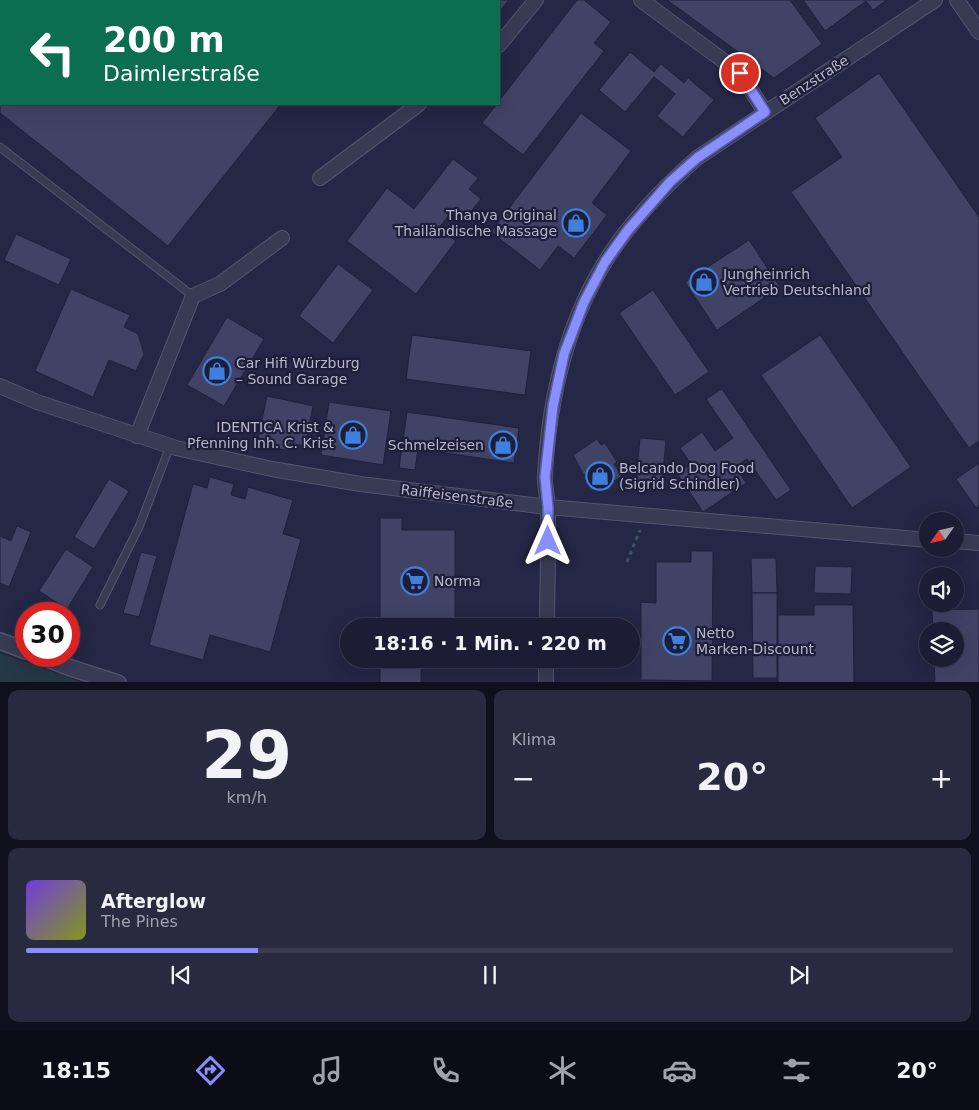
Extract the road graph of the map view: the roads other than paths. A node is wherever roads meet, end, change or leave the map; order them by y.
1 (536, 0) edge
2 (640, 0) edge
3 (935, 0) edge
4 (957, 0) edge
5 (979, 32) edge
6 (500, 44) edge
7 (418, 105) edge
8 (765, 112) junction
9 (0, 146) edge
10 (320, 178) dead end
11 (282, 238) dead end
12 (193, 296) junction
13 (0, 386) edge
14 (137, 436) junction
15 (170, 446) junction
16 (548, 507) junction
17 (919, 539) edge
18 (964, 542) edge
19 (979, 543) edge
20 (100, 605) dead end
21 (547, 618) edge
22 (0, 641) edge
23 (15, 647) edge
24 (68, 667) edge
25 (546, 668) edge
26 (118, 682) edge
27 (546, 682) edge

1 - 6 street
2 - 8 street
3 - 8 street, Benzstraße
4 - 5 street
7 - 10 street
8 - 16 street, Benzstraße
9 - 12 lane
11 - 12 street
12 - 14 street
13 - 14 street, Raiffeisenstraße
14 - 15 street, Raiffeisenstraße
15 - 16 street, Raiffeisenstraße
15 - 20 lane
16 - 17 street, Raiffeisenstraße
16 - 21 street, Benzstraße
18 - 19 street
22 - 23 street
24 - 26 street
25 - 27 street

